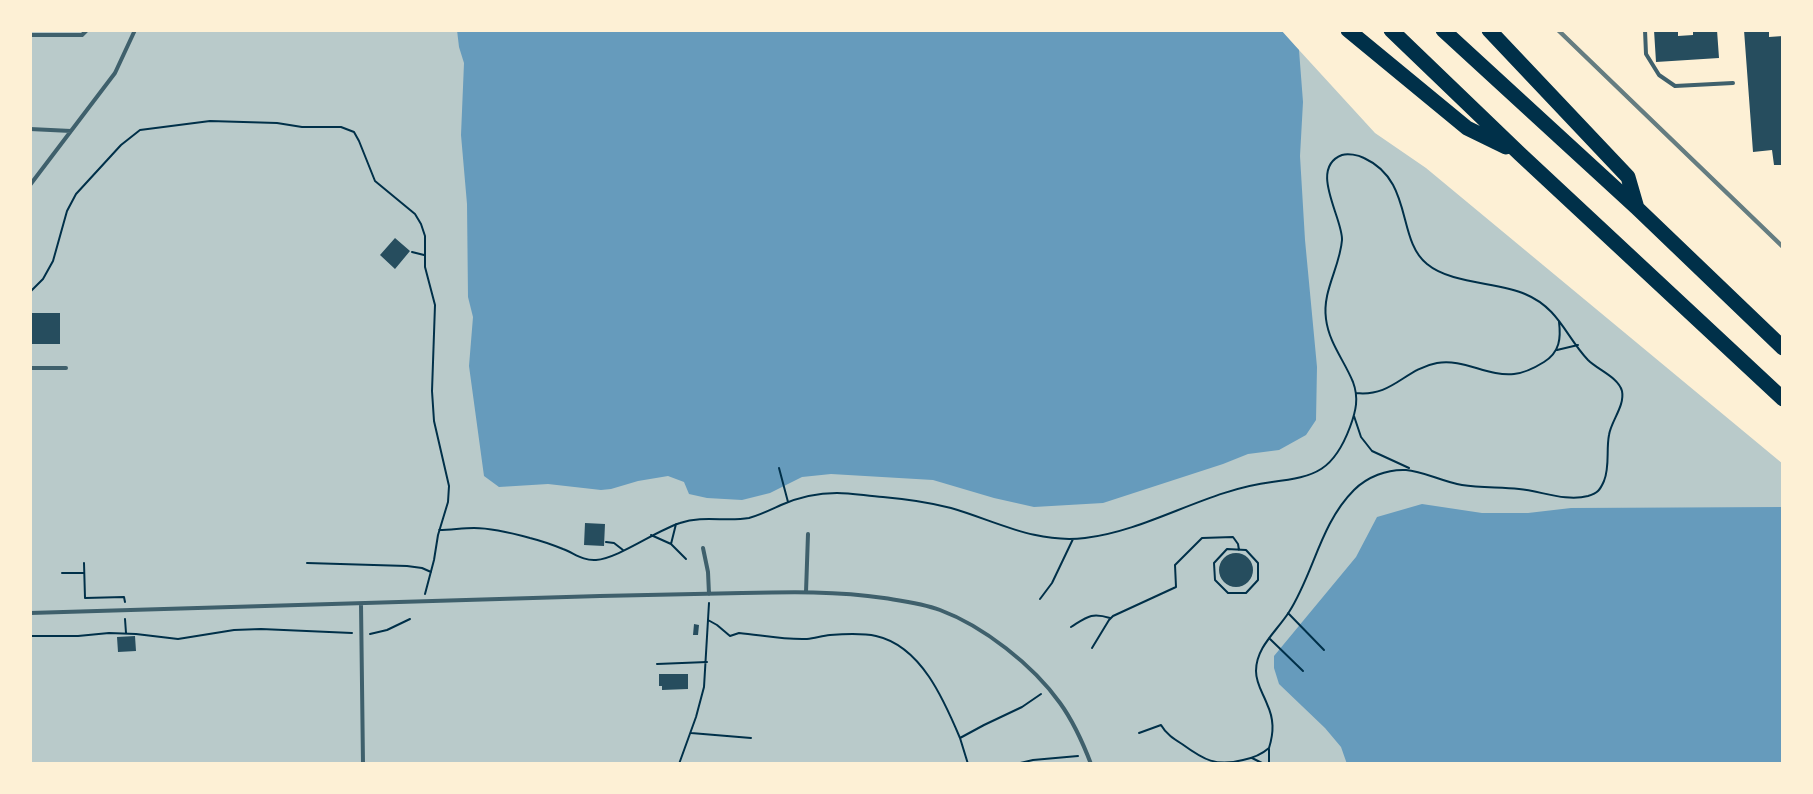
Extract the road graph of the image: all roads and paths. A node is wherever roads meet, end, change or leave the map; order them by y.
1 (87, 30) edge
2 (135, 30) edge
3 (1348, 30) edge
4 (1392, 30) edge
5 (1443, 30) edge
6 (1489, 30) edge
7 (1645, 30) edge
8 (30, 35) edge
9 (1733, 83) dead end
10 (30, 129) edge
11 (71, 131) junction
12 (1520, 154) junction
13 (30, 185) edge
14 (1637, 208) junction
15 (412, 252) dead end
16 (424, 255) junction
17 (30, 292) edge
18 (1559, 319) junction
19 (1578, 345) junction
20 (1783, 348) edge
21 (1557, 350) junction
22 (30, 368) edge
23 (66, 368) dead end
24 (1356, 393) junction
25 (1783, 399) edge
26 (1354, 416) junction
27 (779, 468) dead end
28 (1412, 470) junction
29 (788, 502) junction
30 (676, 524) junction
31 (439, 530) junction
32 (808, 534) dead end
33 (651, 535) junction
34 (1073, 539) junction
35 (606, 542) dead end
36 (671, 544) junction
37 (703, 548) dead end
38 (623, 550) junction
39 (1239, 550) junction
40 (686, 559) dead end
41 (84, 563) dead end
42 (307, 564) dead end
43 (431, 572) junction
44 (62, 573) dead end
45 (85, 573) junction
46 (806, 592) junction
47 (425, 594) dead end
48 (709, 594) junction
49 (1040, 599) dead end
50 (125, 602) dead end
51 (361, 604) junction
52 (30, 613) edge
53 (1288, 613) junction
54 (1110, 618) junction
55 (125, 619) dead end
56 (411, 619) dead end
57 (708, 620) junction
58 (1071, 627) dead end
59 (126, 633) junction
60 (352, 633) dead end
61 (370, 633) dead end
62 (30, 636) edge
63 (1269, 638) junction
64 (1092, 648) dead end
65 (1324, 650) dead end
66 (707, 662) junction
67 (657, 664) dead end
68 (1303, 671) dead end
69 (1042, 693) dead end
70 (691, 733) junction
71 (1139, 733) dead end
72 (751, 738) dead end
73 (960, 738) junction
74 (1269, 748) junction
75 (1079, 756) dead end
76 (1252, 758) junction
77 (363, 764) edge
78 (679, 764) edge
79 (968, 764) edge
80 (1016, 764) edge
81 (1091, 764) edge
82 (1264, 764) edge
83 (1269, 764) edge

1 - 8 lane
2 - 11 lane
3 - 12 highway
4 - 12 highway
5 - 14 highway
6 - 14 highway
7 - 9 lane
10 - 11 lane
11 - 13 lane
12 - 25 highway
14 - 20 highway
15 - 16 path
16 - 17 path
16 - 31 path
18 - 19 path
18 - 21 path
18 - 24 path
19 - 21 path
19 - 28 path
21 - 24 path
22 - 23 lane
24 - 26 path
26 - 28 path
26 - 34 path
27 - 29 path
28 - 53 path
29 - 30 path
29 - 34 path
30 - 33 path
30 - 36 path
31 - 38 path
31 - 43 path
32 - 46 lane
33 - 36 path
33 - 38 path
34 - 49 path
35 - 38 path
36 - 40 path
37 - 48 lane
39 - 39 path
39 - 54 path
41 - 45 path
42 - 43 path
43 - 47 path
44 - 45 path
45 - 50 path
46 - 48 lane
46 - 81 lane
48 - 51 lane
48 - 57 path
51 - 52 lane
51 - 77 lane
53 - 63 path
53 - 65 path
54 - 58 path
54 - 64 path
55 - 59 path
56 - 61 path
57 - 66 path
57 - 73 path
59 - 60 path
59 - 62 path
63 - 68 path
63 - 74 path
66 - 67 path
66 - 70 path
69 - 73 path
70 - 72 path
70 - 78 path
71 - 76 path
73 - 79 path
74 - 76 path
74 - 83 path
75 - 80 path
76 - 82 path

